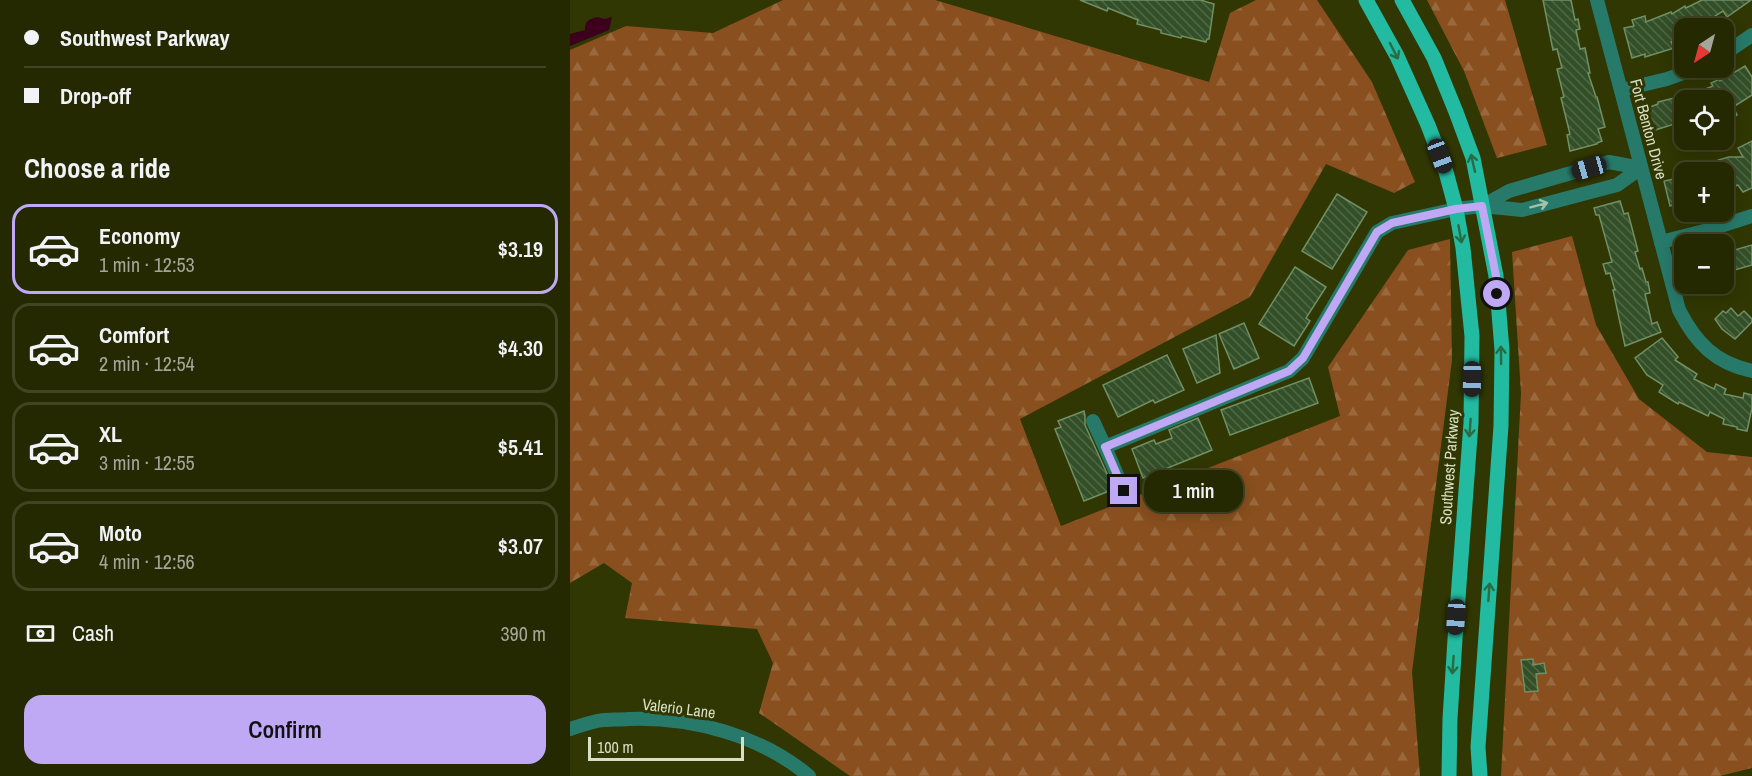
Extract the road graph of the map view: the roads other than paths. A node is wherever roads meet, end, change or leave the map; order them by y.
1 (1366, 0) edge
2 (1402, 0) edge
3 (1597, 0) edge
4 (1752, 35) edge
5 (1734, 47) edge
6 (1674, 76) edge
7 (1621, 90) junction
8 (1641, 168) junction
9 (1482, 206) junction
10 (1456, 209) junction
11 (1752, 216) edge
12 (1661, 242) junction
13 (1752, 371) edge
14 (1093, 421) dead end
15 (1105, 447) junction
16 (1124, 491) dead end
17 (570, 729) edge
18 (809, 776) edge
19 (1449, 776) edge
20 (1480, 776) edge

1 -> 10 main road, Southwest Parkway
9 -> 2 main road
3 - 7 street, Fort Benton Drive
4 - 5 street
6 - 7 street
7 - 8 street, Fort Benton Drive
9 -> 8 street
8 - 9 street
8 - 12 street, Fort Benton Drive
9 - 10 street
20 -> 9 main road
10 - 15 street
10 -> 19 main road, Southwest Parkway
11 - 12 street
12 - 13 street, Fort Benton Drive
14 - 15 street
15 - 16 street
17 - 18 street, Valerio Lane

